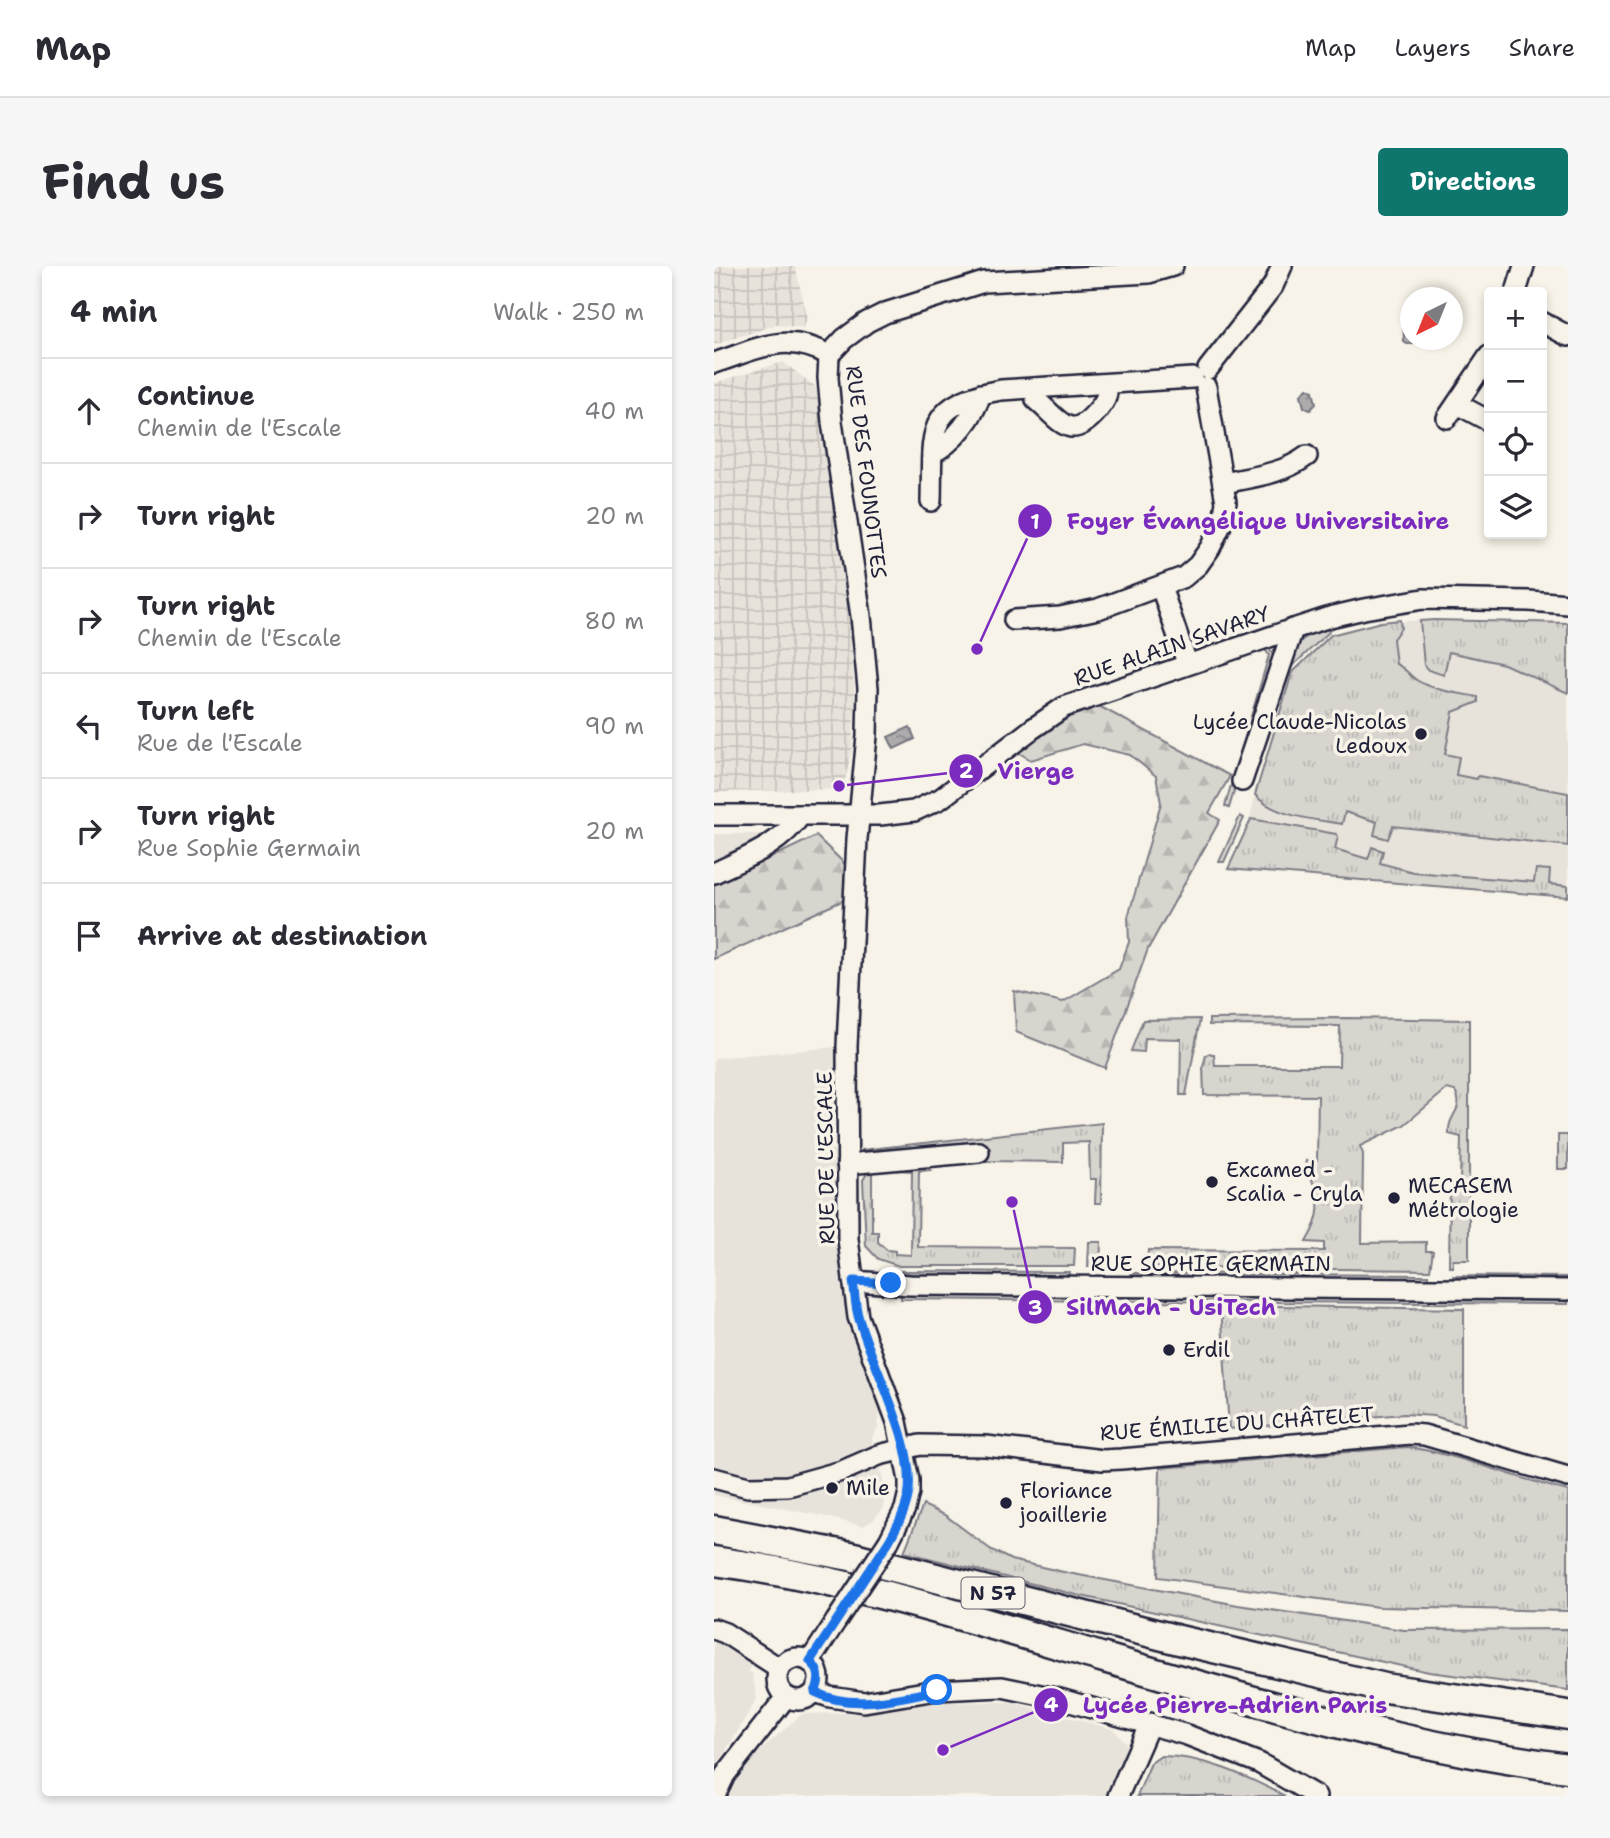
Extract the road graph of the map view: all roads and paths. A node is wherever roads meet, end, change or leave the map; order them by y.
1 (1172, 266) edge
2 (1524, 266) edge
3 (1284, 267) edge
4 (1518, 287) edge
5 (1547, 325) edge
6 (1568, 336) edge
7 (829, 355) junction
8 (714, 363) edge
9 (1484, 363) edge
10 (1203, 378) junction
11 (1107, 385) junction
12 (1035, 388) junction
13 (1484, 420) edge
14 (1307, 456) dead end
15 (1223, 483) junction
16 (931, 502) dead end
17 (1161, 587) junction
18 (1568, 596) edge
19 (1529, 601) junction
20 (1568, 604) edge
21 (1014, 620) dead end
22 (1293, 629) junction
23 (1187, 663) junction
24 (1242, 780) dead end
25 (714, 815) edge
26 (801, 815) junction
27 (859, 815) junction
28 (714, 873) edge
29 (979, 1152) dead end
30 (847, 1164) junction
31 (853, 1281) junction
32 (1568, 1290) edge
33 (904, 1447) junction
34 (1568, 1477) edge
35 (714, 1478) edge
36 (714, 1530) edge
37 (714, 1561) edge
38 (714, 1629) edge
39 (810, 1661) junction
40 (779, 1668) junction
41 (815, 1692) junction
42 (786, 1697) junction
43 (1568, 1715) edge
44 (1150, 1723) junction
45 (1568, 1768) edge
46 (715, 1796) edge
47 (1118, 1796) edge
48 (1316, 1796) edge

1 - 7 street, RUE DES FOUNOTTES
2 - 4 street
3 - 10 street
5 - 6 street
7 - 8 street
7 - 27 street, RUE DES FOUNOTTES
9 - 13 street
10 - 11 street
10 - 15 street
11 - 12 street
11 - 12 street
12 - 16 street
14 - 15 street
15 - 17 street
17 - 21 street
17 - 23 street
18 - 19 street, RUE ALAIN SAVARY
19 - 20 street, RUE ALAIN SAVARY
19 - 22 street, RUE ALAIN SAVARY
22 - 23 street, RUE ALAIN SAVARY
22 - 24 street
23 - 27 street, RUE ALAIN SAVARY
25 - 26 street
26 - 27 street
26 - 28 street
27 - 30 street, RUE DE L'ESCALE
29 - 30 street
30 - 31 street, RUE DE L'ESCALE
31 - 32 street, RUE SOPHIE GERMAIN
31 - 33 street, RUE DE L'ESCALE
33 - 34 street, RUE ÉMILIE DU CHÂTELET
33 - 35 street, RUE ÉMILIE DU CHÂTELET
33 - 39 street, RUE DE L'ESCALE, bridge
36 - 43 highway, N 57
37 - 45 highway, N 57
38 - 40 street
39 - 40 street
39 - 41 street
40 - 42 street
41 - 42 street
41 - 44 street
42 - 46 street
44 - 47 street
44 - 48 street

